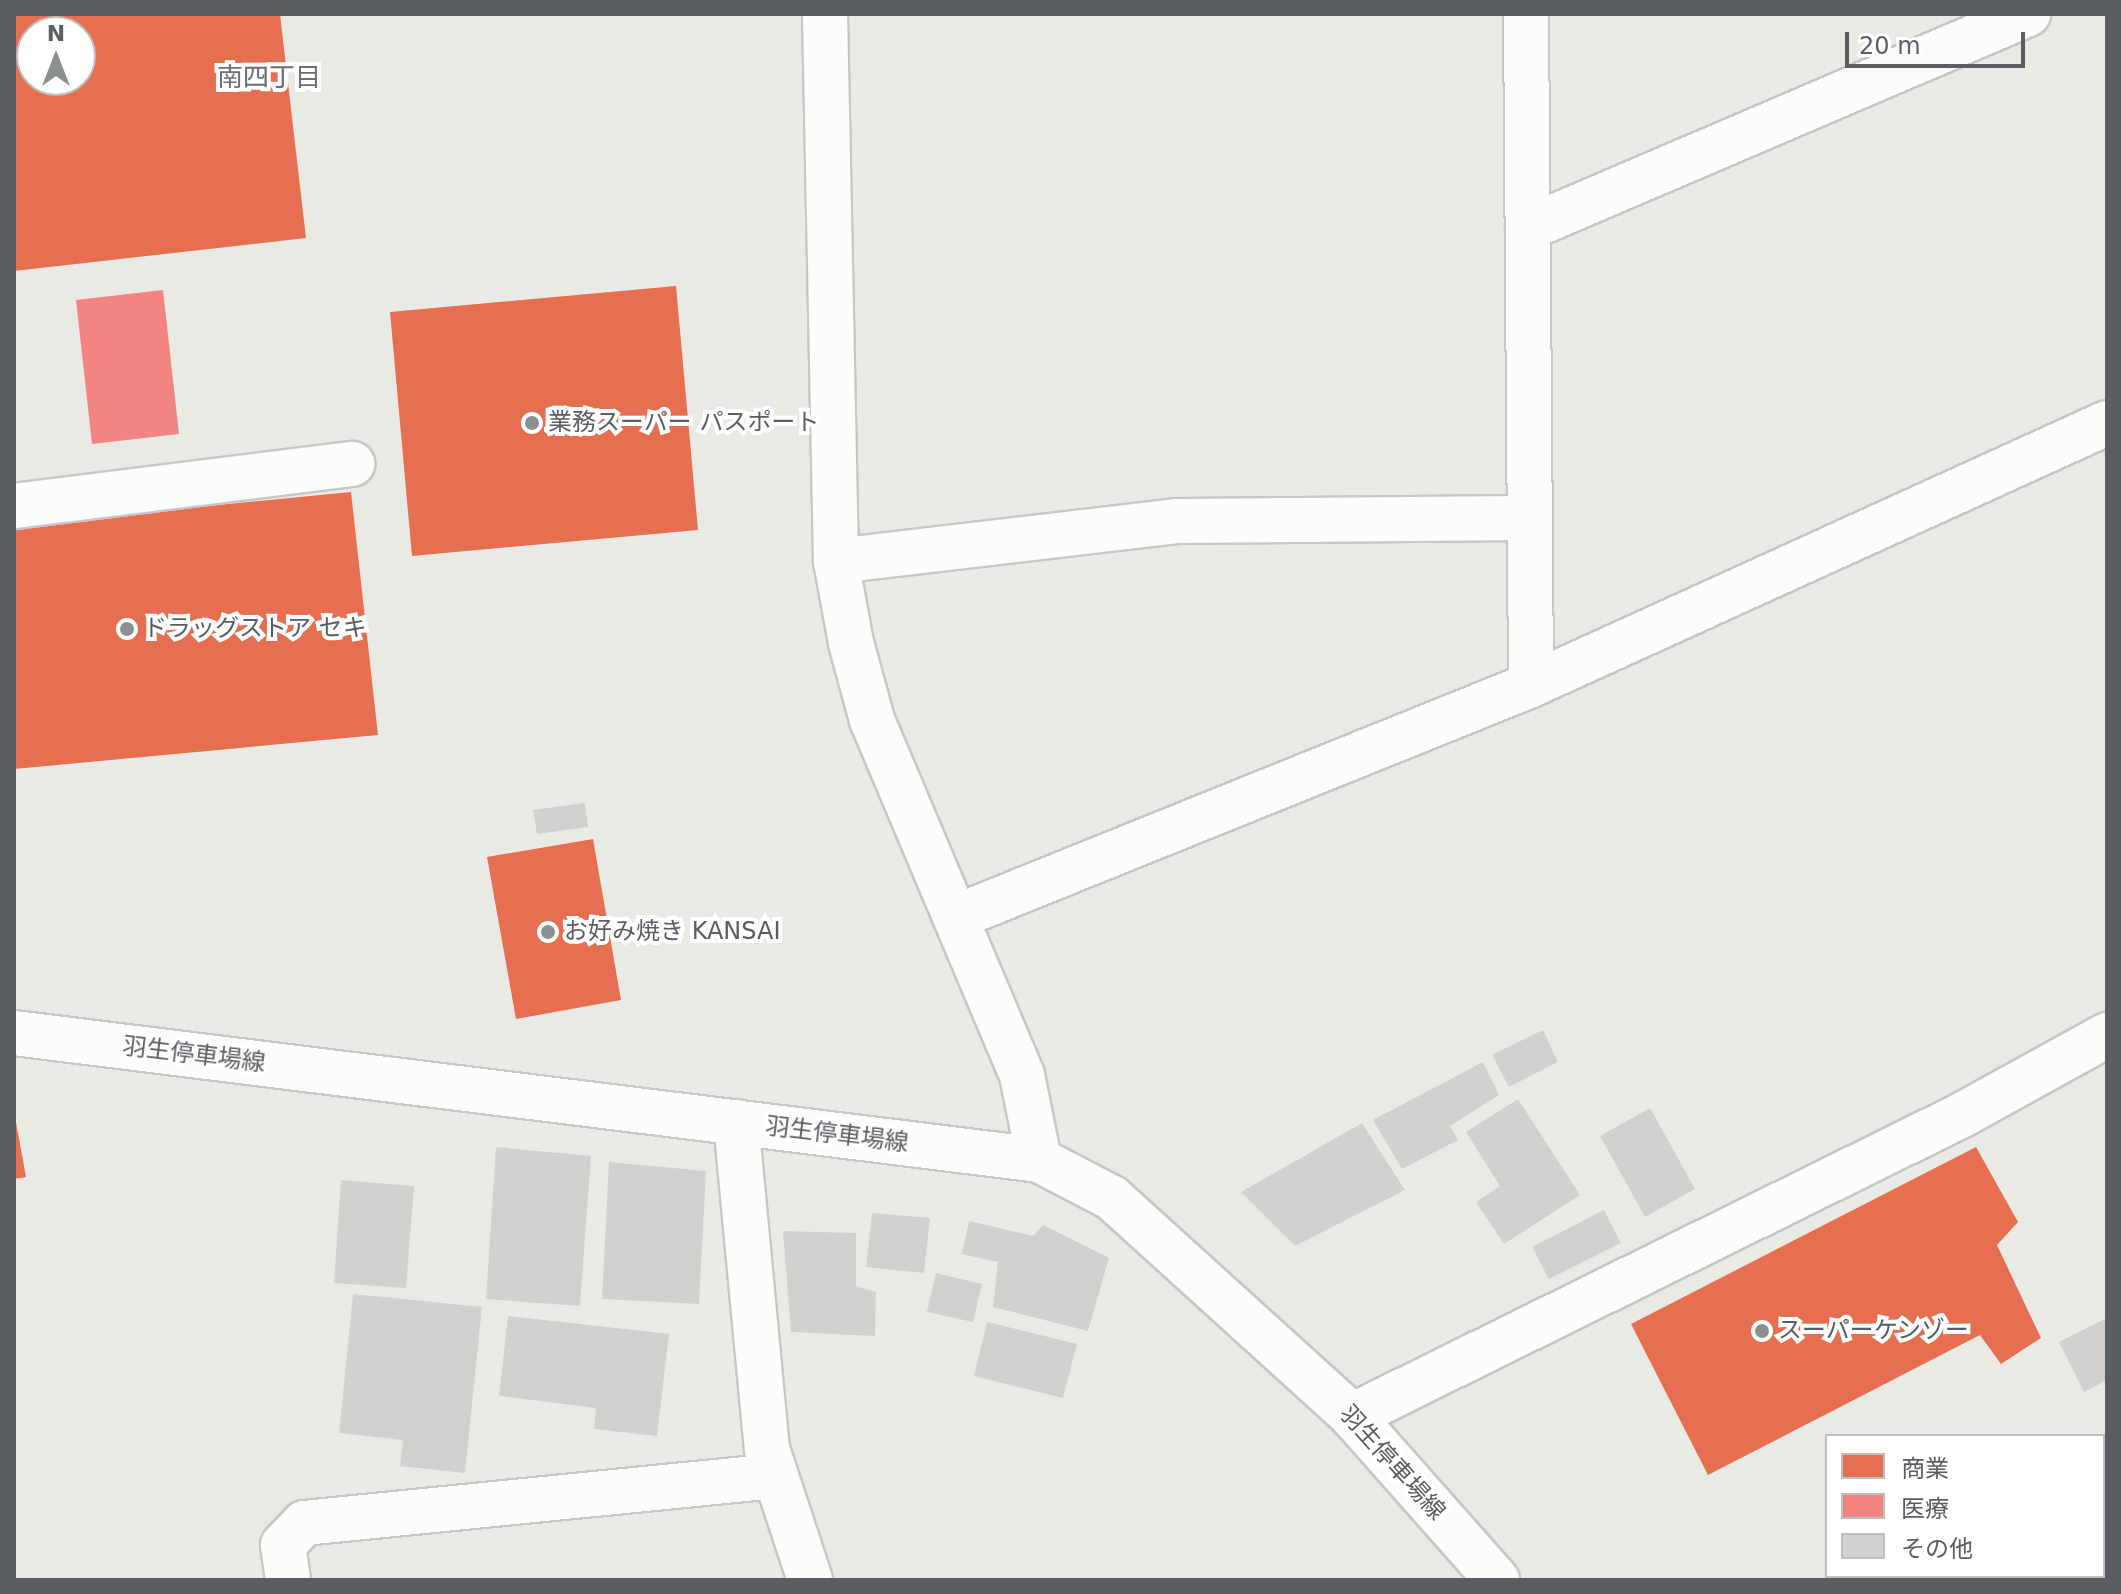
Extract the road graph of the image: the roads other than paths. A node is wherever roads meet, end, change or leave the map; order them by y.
1 (825, 14) edge
2 (1526, 14) edge
3 (2028, 14) edge
4 (1528, 228) junction
5 (2107, 423) edge
6 (352, 464) dead end
7 (14, 506) edge
8 (1530, 518) junction
9 (836, 561) junction
10 (1531, 685) junction
11 (956, 917) junction
12 (14, 1033) edge
13 (2107, 1035) edge
14 (736, 1122) junction
15 (1039, 1160) junction
16 (1352, 1416) junction
17 (776, 1476) junction
18 (288, 1580) edge
19 (810, 1580) edge
20 (1497, 1580) edge

1 - 9 street
2 - 4 street
3 - 4 street
4 - 8 street
5 - 10 street
6 - 7 street
8 - 9 street
8 - 10 street
9 - 11 street
10 - 11 street
11 - 15 street
12 - 14 street, 羽生停車場線
13 - 16 street
14 - 15 street, 羽生停車場線
14 - 17 street
15 - 16 street, 羽生停車場線
16 - 20 street, 羽生停車場線
17 - 18 street
17 - 19 street

